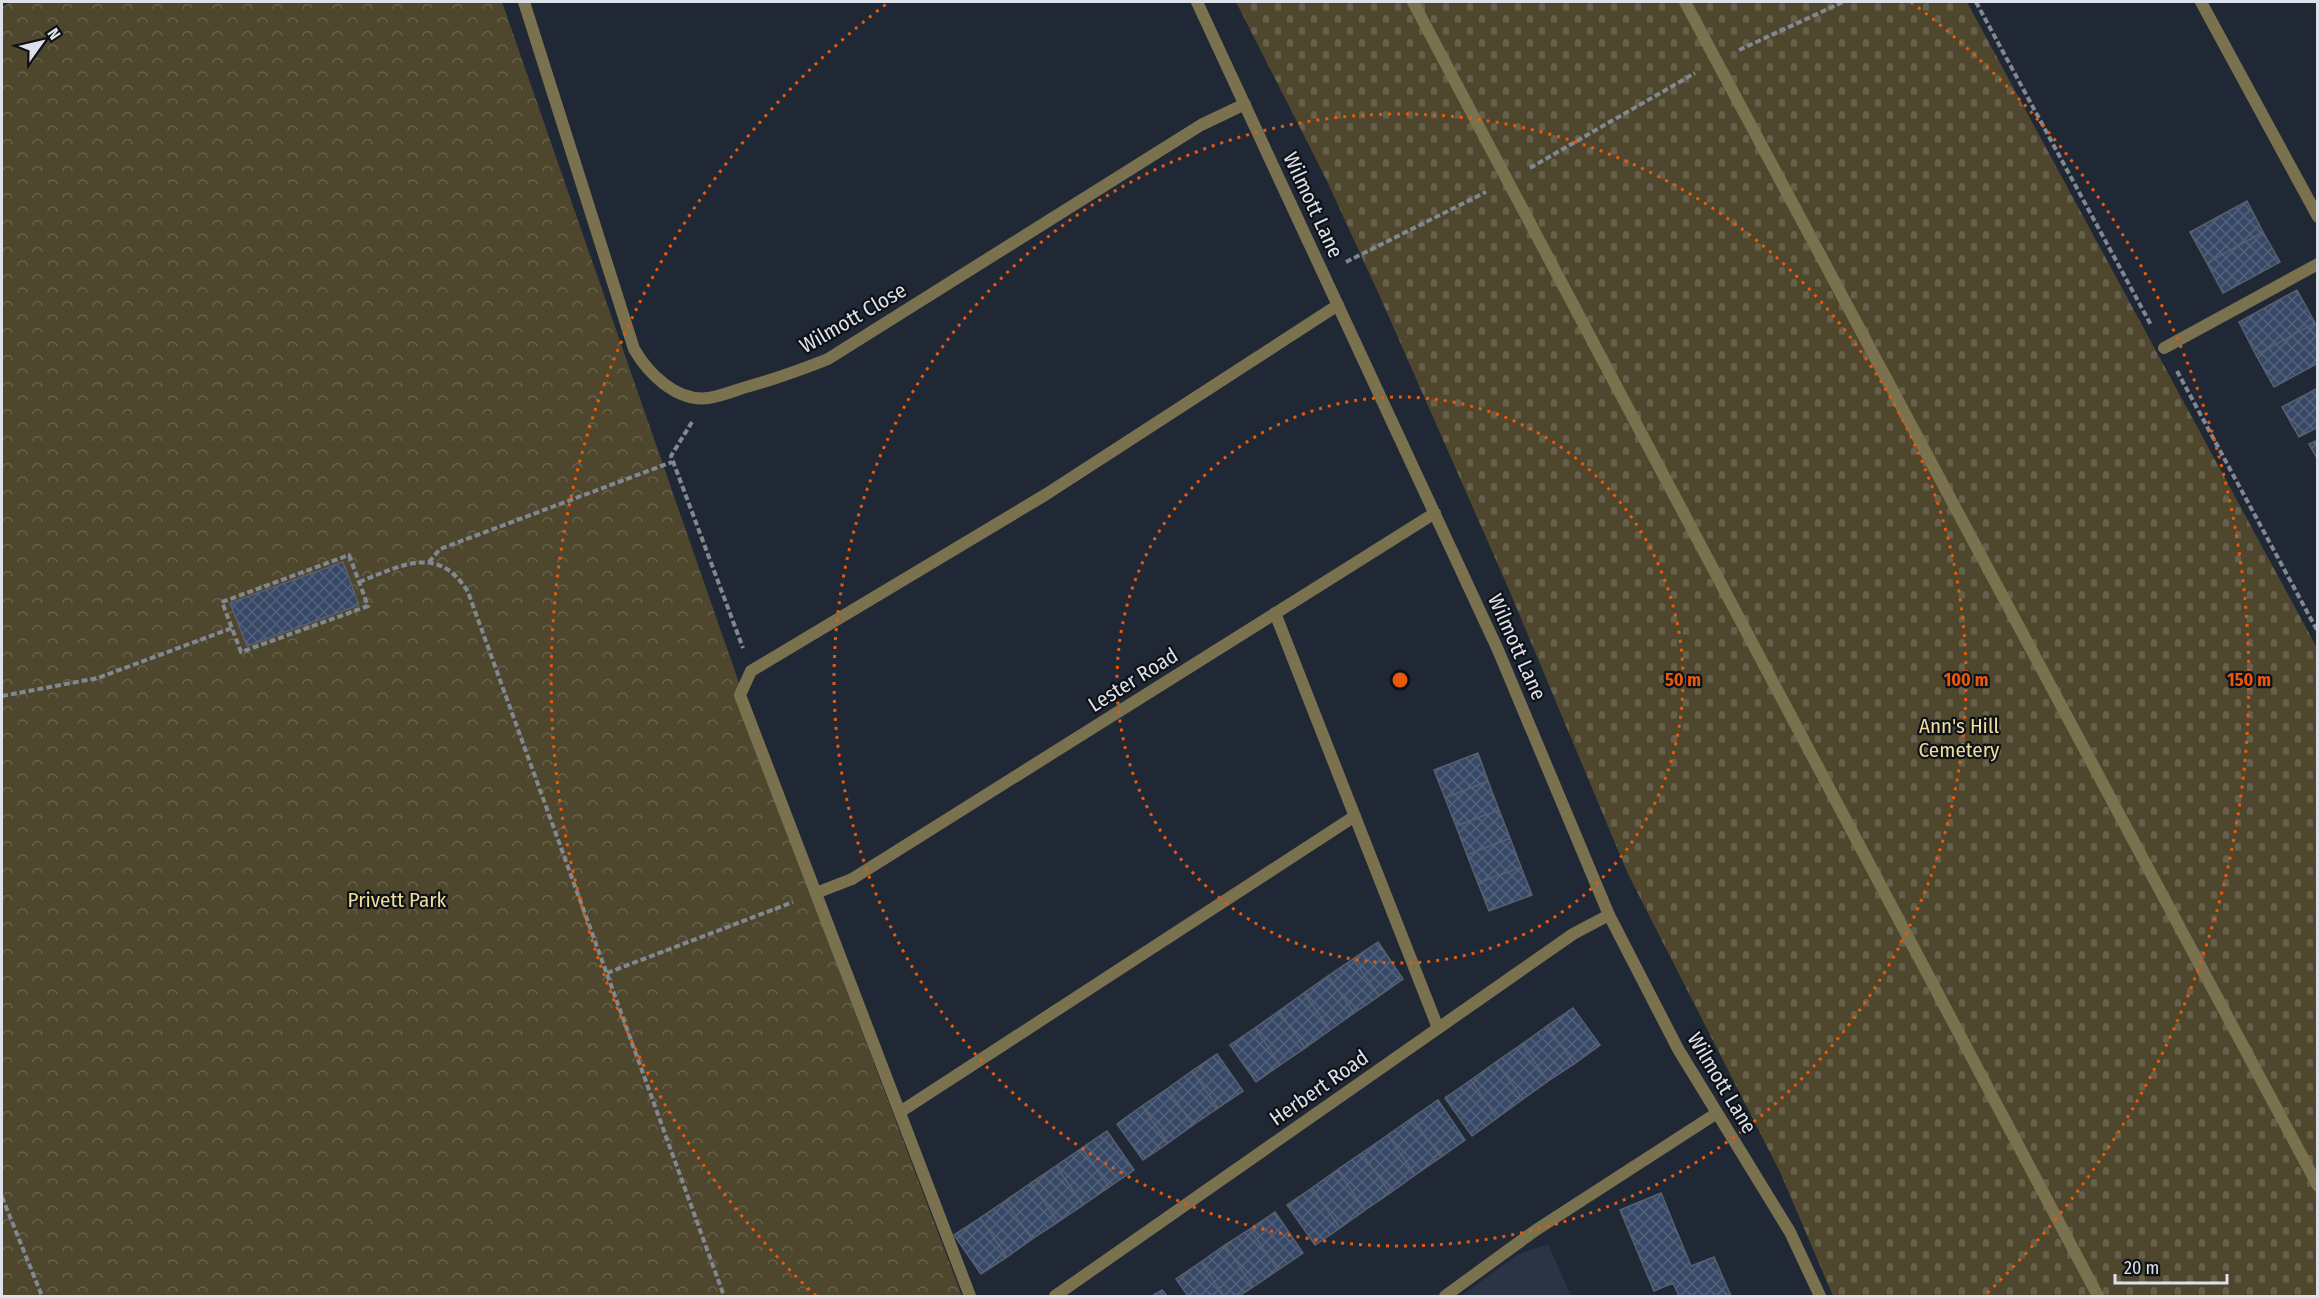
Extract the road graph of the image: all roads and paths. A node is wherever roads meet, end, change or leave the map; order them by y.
1 (524, 2) edge
2 (1197, 2) edge
3 (1413, 2) edge
4 (1686, 2) edge
5 (1843, 2) edge
6 (1976, 2) edge
7 (2201, 2) edge
8 (1717, 60) junction
9 (1245, 104) junction
10 (1508, 181) junction
11 (2318, 217) edge
12 (2318, 264) edge
13 (1324, 274) junction
14 (1338, 304) junction
15 (2164, 348) junction
16 (706, 398) junction
17 (672, 462) junction
18 (1435, 513) junction
19 (429, 562) junction
20 (359, 582) junction
21 (1275, 613) junction
22 (232, 628) junction
23 (2318, 632) edge
24 (751, 671) junction
25 (2, 696) edge
26 (1354, 816) junction
27 (816, 893) junction
28 (1609, 915) junction
29 (606, 973) junction
30 (1438, 1028) junction
31 (900, 1112) junction
32 (1717, 1113) junction
33 (2318, 1186) edge
34 (2, 1197) edge
35 (42, 1296) edge
36 (724, 1296) edge
37 (970, 1296) edge
38 (1054, 1296) edge
39 (1445, 1296) edge
40 (1820, 1296) edge
41 (2098, 1296) edge

1 - 16 street
2 - 9 street, Wilmott Lane
3 - 10 street
4 - 8 street
5 - 8 path
6 - 15 path
7 - 11 street
8 - 10 path
8 - 33 street
9 - 13 street, Wilmott Lane
9 - 16 street, Wilmott Close
10 - 13 path
10 - 41 street
12 - 15 street
13 - 14 street, Wilmott Lane
14 - 18 street, Wilmott Lane
14 - 24 street
15 - 23 path
16 - 17 path
17 - 19 path
17 - 24 path
18 - 21 street, Lester Road
18 - 28 street, Wilmott Lane
19 - 20 path
19 - 29 path
20 - 22 path
20 - 22 path
21 - 26 street
21 - 27 street, Lester Road
22 - 25 path
24 - 27 street
26 - 30 street
26 - 31 street
27 - 29 path
27 - 31 street
28 - 30 street, Herbert Road
28 - 32 street, Wilmott Lane
29 - 36 path
30 - 38 street, Herbert Road
31 - 37 street
32 - 39 street
32 - 40 street, Wilmott Lane
34 - 35 path

